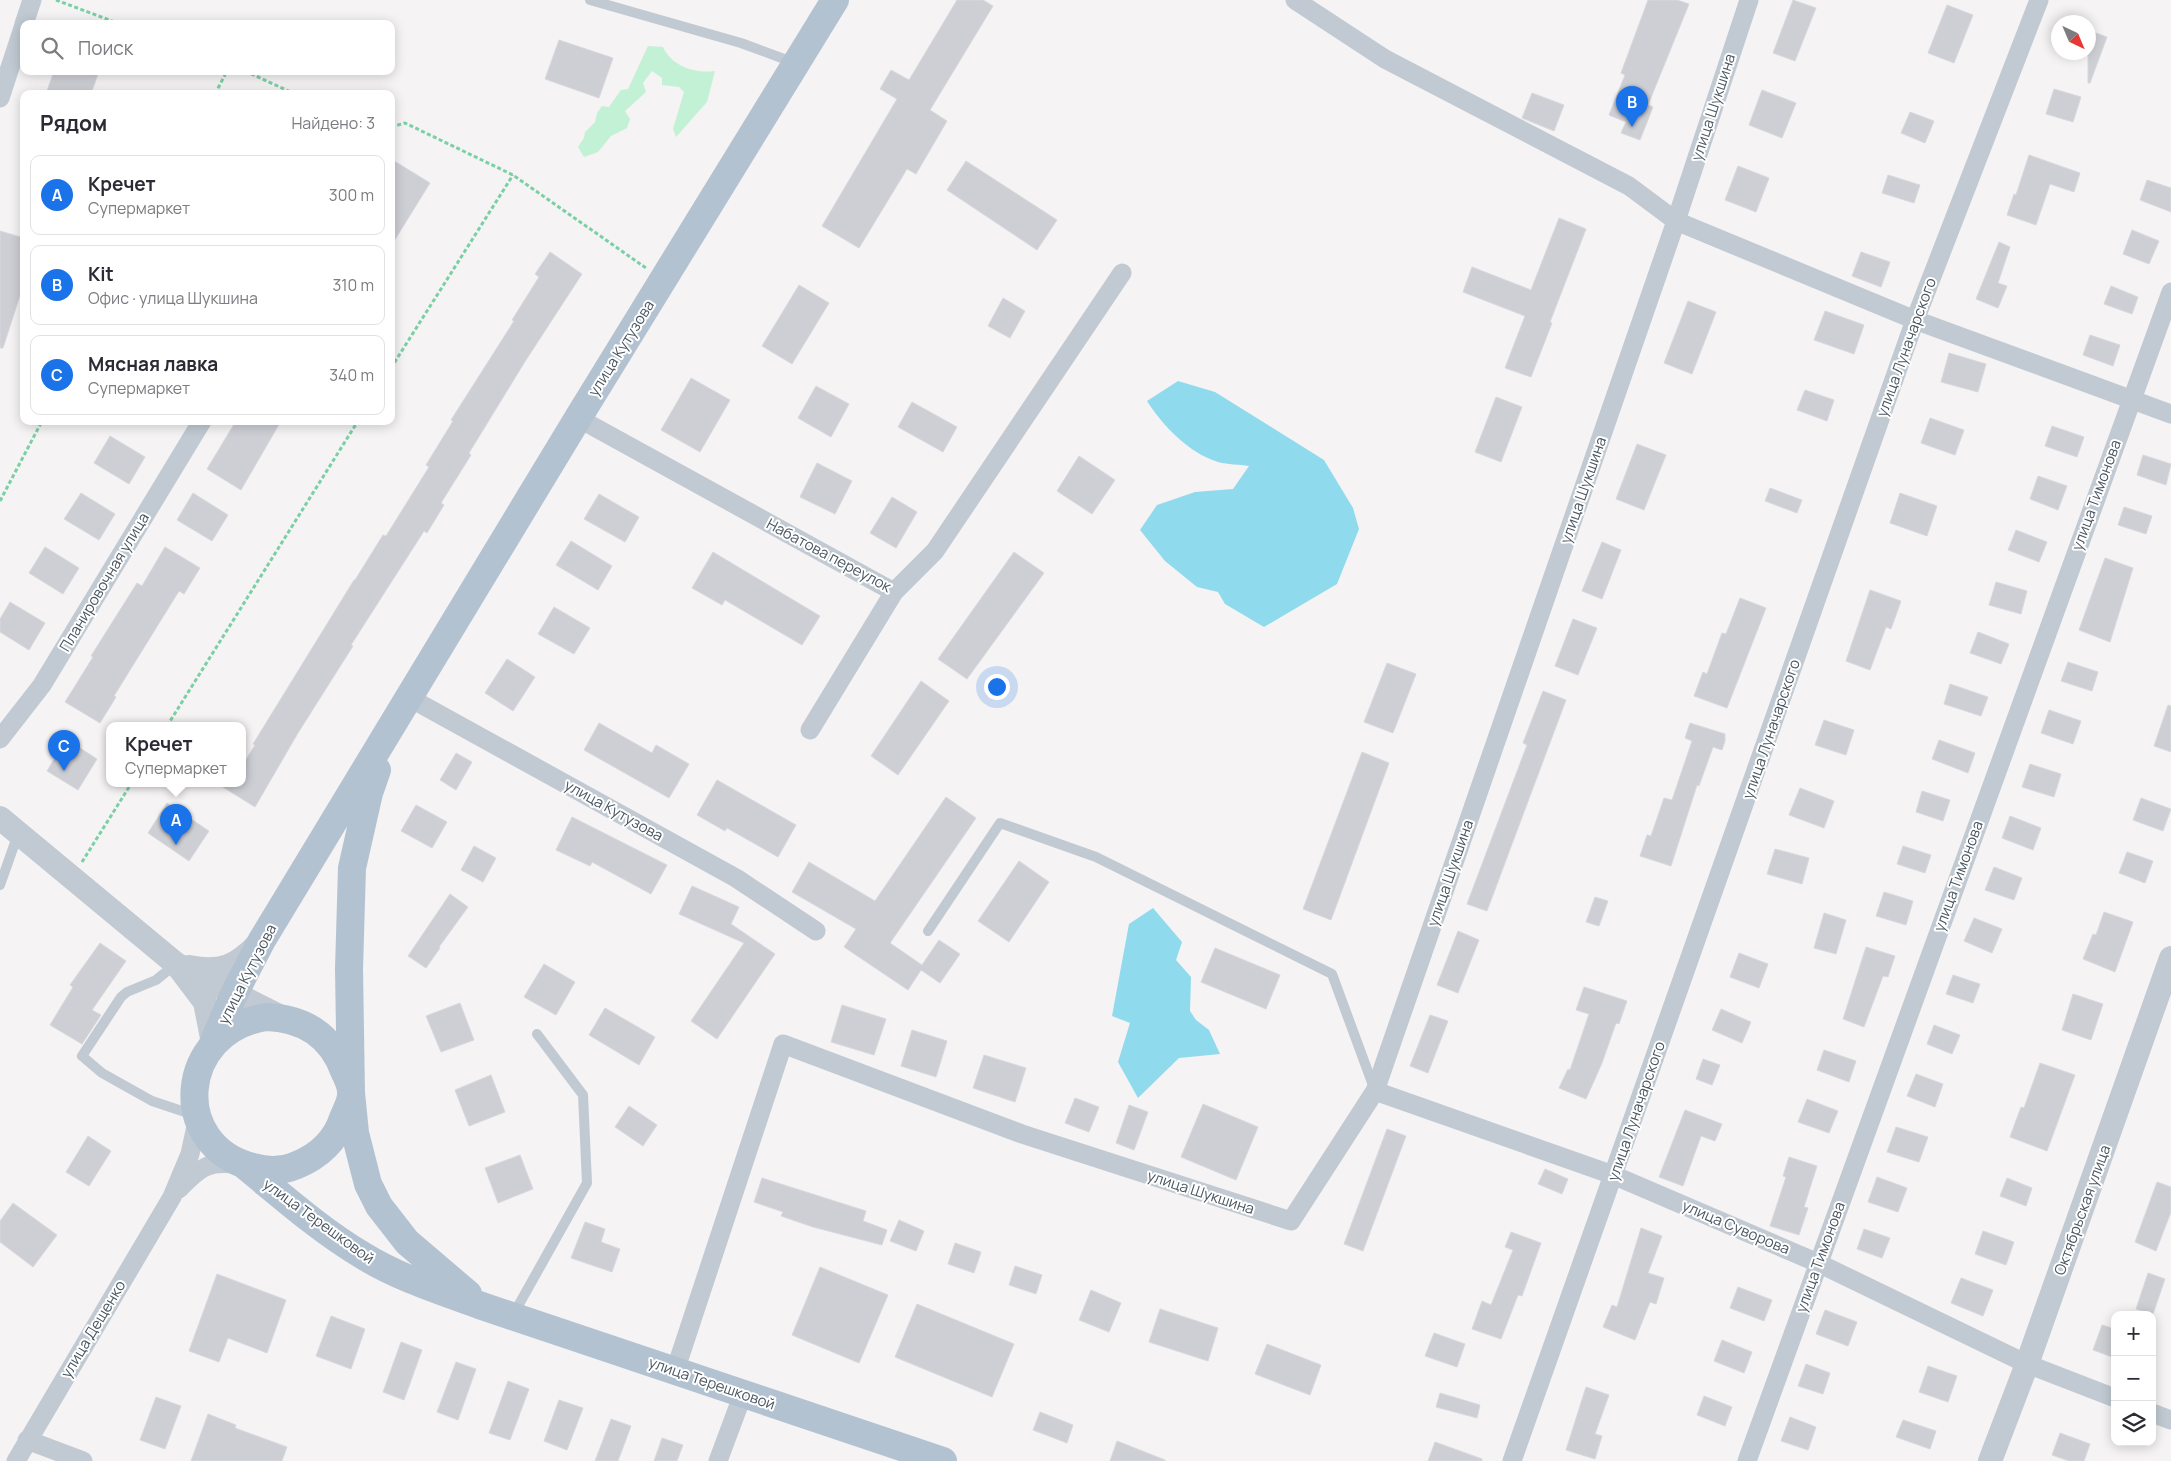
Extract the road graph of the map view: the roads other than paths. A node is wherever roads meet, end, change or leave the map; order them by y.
1 (32, 0) edge
2 (590, 0) edge
3 (835, 0) edge
4 (1295, 0) edge
5 (1749, 0) edge
6 (2039, 0) edge
7 (25, 20) edge
8 (20, 36) edge
9 (796, 64) junction
10 (0, 98) edge
11 (1676, 221) junction
12 (1122, 273) dead end
13 (2171, 292) edge
14 (1915, 320) junction
15 (2131, 399) junction
16 (2171, 414) edge
17 (578, 418) junction
18 (200, 425) edge
19 (894, 592) junction
20 (408, 697) junction
21 (392, 726) junction
22 (810, 730) dead end
23 (0, 739) edge
24 (0, 818) edge
25 (18, 834) junction
26 (0, 885) edge
27 (816, 931) dead end
28 (928, 931) dead end
29 (262, 940) junction
30 (2171, 958) edge
31 (176, 964) junction
32 (234, 994) junction
33 (281, 1017) junction
34 (537, 1034) dead end
35 (213, 1043) junction
36 (1375, 1091) junction
37 (351, 1093) junction
38 (198, 1116) junction
39 (244, 1165) junction
40 (1613, 1175) junction
41 (172, 1197) junction
42 (1818, 1263) junction
43 (482, 1306) junction
44 (513, 1316) junction
45 (2027, 1364) junction
46 (675, 1371) junction
47 (743, 1394) junction
48 (2111, 1396) edge
49 (2156, 1414) edge
50 (2171, 1420) edge
51 (27, 1440) junction
52 (16, 1461) edge
53 (83, 1461) edge
54 (718, 1461) edge
55 (943, 1461) edge
56 (1512, 1461) edge
57 (1747, 1461) edge
58 (1990, 1461) edge

1 - 7 street
2 - 9 lane
3 - 9 main road, улица Кутузова
4 - 11 street
5 - 11 street, улица Шукшина
6 - 14 street, улица Луначарского
8 - 10 street
9 - 17 main road, улица Кутузова
11 - 14 street
11 - 36 street, улица Шукшина
12 - 19 street, Набатова переулок
13 - 15 street, улица Тимонова
14 - 15 street
14 - 40 street, улица Луначарского
15 - 16 street
15 - 42 street, улица Тимонова
17 - 19 street, Набатова переулок
17 - 20 main road, улица Кутузова
18 - 23 street, Планировочная улица
19 - 22 street
20 - 21 main road, улица Кутузова
20 - 27 street, улица Кутузова
21 - 29 main road, улица Кутузова
21 - 37 main road, улица Кутузова
24 - 25 street
25 - 26 lane
25 - 31 street
28 - 36 lane
29 - 31 street
29 - 32 main road, улица Кутузова
30 - 45 street, Октябрьская улица
31 - 32 street
31 - 35 street
31 - 38 lane
32 - 33 street
32 - 35 main road, улица Кутузова
33 - 35 main road
33 - 37 main road
34 - 44 lane
35 - 38 main road
36 - 40 street, улица Суворова
36 - 46 street, улица Шукшина
37 - 39 main road
37 - 43 main road, улица Терешковой
38 - 39 main road
38 - 41 street, улица Дещенко
39 - 41 street, улица Дещенко
39 - 43 main road, улица Терешковой
40 - 42 street, улица Суворова
40 - 56 street, улица Луначарского
41 - 51 street, улица Дещенко
42 - 45 street, улица Суворова
42 - 57 street, улица Тимонова
43 - 44 main road, улица Терешковой
44 - 46 main road, улица Терешковой
45 - 48 street, улица Суворова
45 - 58 street, Октябрьская улица
46 - 47 main road, улица Терешковой
47 - 54 street
47 - 55 main road, улица Терешковой
49 - 50 street
51 - 52 street, улица Дещенко
51 - 53 street

